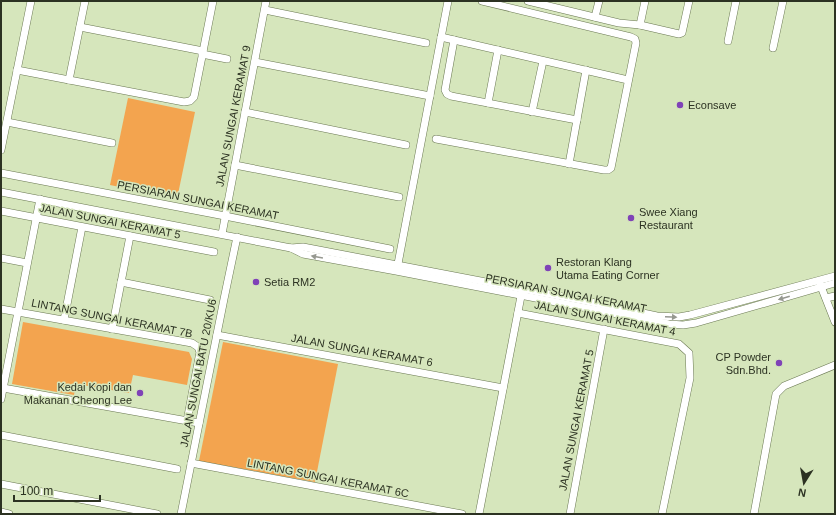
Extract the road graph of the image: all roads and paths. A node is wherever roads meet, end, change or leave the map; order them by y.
1 (31, 1) edge
2 (85, 1) edge
3 (213, 1) edge
4 (266, 1) edge
5 (448, 1) edge
6 (482, 1) edge
7 (528, 1) edge
8 (598, 1) edge
9 (645, 1) edge
10 (688, 1) edge
11 (736, 1) edge
12 (780, 2) edge
13 (554, 4) edge
14 (265, 10) junction
15 (595, 17) junction
16 (640, 25) junction
17 (80, 27) junction
18 (441, 37) junction
19 (454, 40) junction
20 (426, 42) dead end
21 (728, 42) dead end
22 (773, 48) dead end
23 (498, 50) junction
24 (203, 53) junction
25 (227, 59) dead end
26 (543, 61) junction
27 (255, 62) junction
28 (17, 70) junction
29 (586, 70) junction
30 (69, 80) junction
31 (628, 80) junction
32 (430, 96) junction
33 (488, 103) junction
34 (245, 112) junction
35 (532, 112) junction
36 (577, 120) junction
37 (7, 122) junction
38 (436, 139) dead end
39 (112, 143) dead end
40 (406, 145) dead end
41 (1, 150) edge
42 (569, 164) junction
43 (235, 165) junction
44 (1, 173) edge
45 (1, 192) edge
46 (399, 197) dead end
47 (40, 199) junction
48 (1, 212) edge
49 (225, 216) junction
50 (36, 218) junction
51 (82, 227) junction
52 (222, 234) junction
53 (130, 236) junction
54 (237, 238) junction
55 (390, 249) dead end
56 (214, 252) dead end
57 (1, 258) edge
58 (27, 263) junction
59 (397, 268) junction
60 (835, 276) edge
61 (121, 282) junction
62 (820, 284) junction
63 (835, 284) edge
64 (522, 292) junction
65 (835, 296) edge
66 (826, 298) junction
67 (210, 300) dead end
68 (1, 308) edge
69 (18, 312) junction
70 (518, 313) junction
71 (64, 320) junction
72 (835, 322) edge
73 (112, 329) junction
74 (604, 329) junction
75 (217, 335) junction
76 (835, 365) edge
77 (3, 388) junction
78 (503, 388) junction
79 (1, 399) edge
80 (187, 421) junction
81 (199, 423) junction
82 (1, 435) edge
83 (191, 463) junction
84 (176, 469) dead end
85 (1, 484) edge
86 (1, 512) edge
87 (9, 514) edge
88 (157, 514) edge
89 (181, 514) edge
90 (462, 514) edge
91 (479, 514) edge
92 (570, 514) edge
93 (662, 514) edge
94 (754, 514) edge

1 - 28 street
2 - 17 street
3 - 24 street
4 - 14 street, JALAN SUNGAI KERAMAT 9
5 - 18 street
6 - 31 street
7 - 13 street
8 - 15 street
9 - 16 street
10 - 16 street
11 - 21 street
12 - 22 street
13 - 15 street
14 - 20 street
14 - 27 street, JALAN SUNGAI KERAMAT 9
15 - 16 street
17 - 24 street
17 - 30 street
18 - 19 street
18 - 32 street
19 - 23 street
19 - 33 street
23 - 26 street
23 - 33 street
24 - 25 street
24 - 30 street
26 - 29 street
26 - 35 street
27 - 32 street
27 - 34 street, JALAN SUNGAI KERAMAT 9
28 - 30 street
28 - 37 street
29 - 31 street
29 - 36 street
31 - 42 street
32 - 59 street
33 - 35 street
34 - 40 street
34 - 43 street, JALAN SUNGAI KERAMAT 9
35 - 36 street
36 - 42 street
37 - 39 street
37 - 41 street
38 - 42 street
43 - 46 street
43 - 49 street, JALAN SUNGAI KERAMAT 9
44 - 49 street, PERSIARAN SUNGAI KERAMAT
45 - 47 street, PERSIARAN SUNGAI KERAMAT
47 - 50 street
47 - 52 street, PERSIARAN SUNGAI KERAMAT
48 - 50 street, JALAN SUNGAI KERAMAT 5
49 - 52 street, JALAN SUNGAI KERAMAT 9
49 - 55 street, PERSIARAN SUNGAI KERAMAT
50 - 51 street, JALAN SUNGAI KERAMAT 5
50 - 58 street
51 - 53 street, JALAN SUNGAI KERAMAT 5
51 - 71 street
52 - 54 street, PERSIARAN SUNGAI KERAMAT
53 - 56 street, JALAN SUNGAI KERAMAT 5
53 - 61 street
54 - 59 street, PERSIARAN SUNGAI KERAMAT
54 - 75 street, JALAN SUNGAI BATU 20/KU6
57 - 58 street
58 - 69 street
59 - 64 street, PERSIARAN SUNGAI KERAMAT
60 - 62 street, PERSIARAN SUNGAI KERAMAT
61 - 67 street
61 - 73 street
62 - 63 street, PERSIARAN SUNGAI KERAMAT
62 - 64 street, PERSIARAN SUNGAI KERAMAT
62 - 66 street
64 - 70 street
65 - 66 street
66 - 72 street
68 - 69 street, LINTANG SUNGAI KERAMAT 7B
69 - 71 street, LINTANG SUNGAI KERAMAT 7B
69 - 77 street
70 - 74 street, JALAN SUNGAI KERAMAT 4
70 - 78 street
71 - 73 street, LINTANG SUNGAI KERAMAT 7B
73 - 80 street, LINTANG SUNGAI KERAMAT 7B
74 - 92 street, JALAN SUNGAI KERAMAT 5
74 - 93 street, JALAN SUNGAI KERAMAT 4
75 - 78 street, JALAN SUNGAI KERAMAT 6
75 - 81 street, JALAN SUNGAI BATU 20/KU6
76 - 94 street
77 - 79 street
77 - 80 street
78 - 91 street
80 - 81 street
81 - 83 street, JALAN SUNGAI BATU 20/KU6
82 - 84 street
83 - 89 street, JALAN SUNGAI BATU 20/KU6
83 - 90 street, LINTANG SUNGAI KERAMAT 6C
85 - 88 street
86 - 87 street

